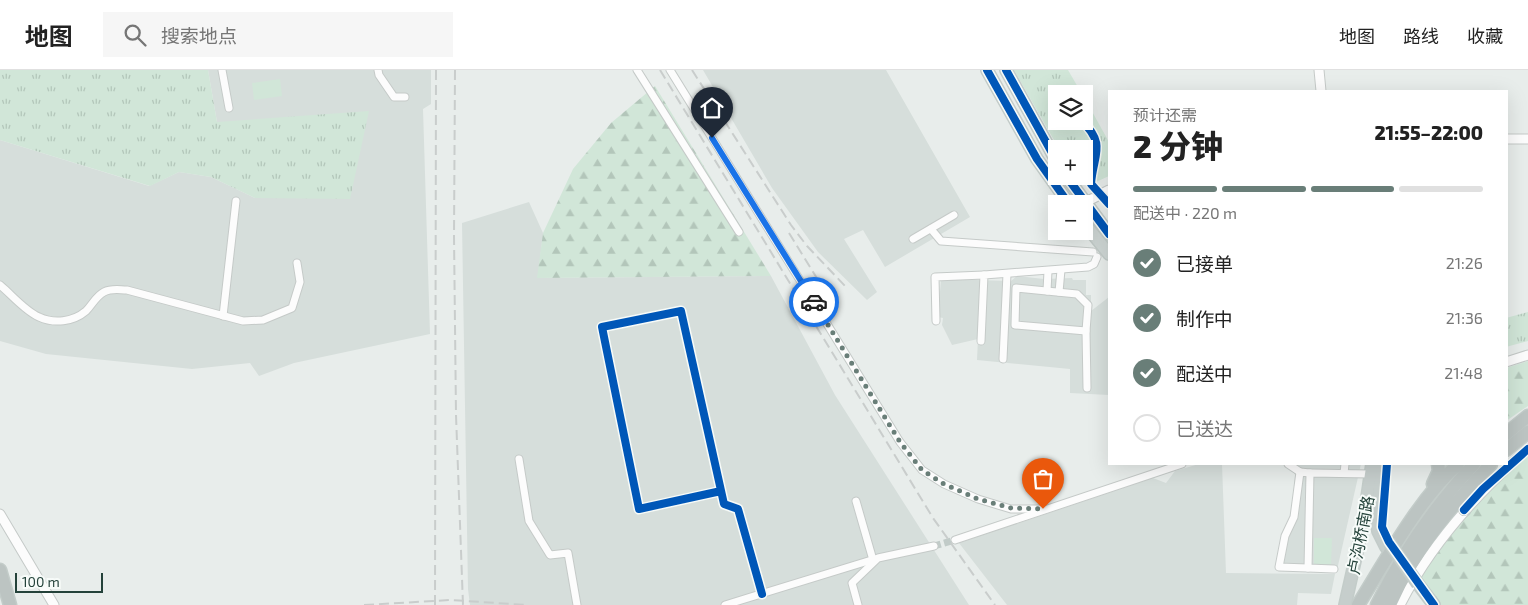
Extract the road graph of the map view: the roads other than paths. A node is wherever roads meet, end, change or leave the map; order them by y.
1 (222, 70) edge
2 (378, 70) edge
3 (636, 70) edge
4 (670, 70) edge
5 (987, 70) edge
6 (1006, 70) edge
7 (1319, 70) edge
8 (1321, 90) edge
9 (405, 97) dead end
10 (229, 108) dead end
11 (1508, 139) edge
12 (1528, 139) edge
13 (1048, 146) edge
14 (1108, 191) edge
15 (1063, 195) edge
16 (1093, 198) edge
17 (236, 201) dead end
18 (1093, 214) edge
19 (954, 215) dead end
20 (931, 228) junction
21 (739, 232) dead end
22 (1108, 233) edge
23 (913, 239) dead end
24 (1093, 240) edge
25 (1100, 254) edge
26 (297, 263) dead end
27 (1061, 270) junction
28 (1048, 271) junction
29 (1007, 274) junction
30 (984, 275) junction
31 (0, 285) edge
32 (1047, 291) junction
33 (1059, 292) junction
34 (223, 316) junction
35 (936, 321) dead end
36 (1086, 331) junction
37 (981, 341) dead end
38 (1528, 355) edge
39 (1003, 359) dead end
40 (1508, 361) edge
41 (1087, 388) dead end
42 (1528, 414) edge
43 (1508, 423) edge
44 (1508, 432) edge
45 (1528, 432) edge
46 (1508, 448) edge
47 (1528, 449) edge
48 (519, 459) dead end
49 (1179, 465) edge
50 (1290, 465) edge
51 (1345, 465) edge
52 (1381, 465) edge
53 (1387, 465) edge
54 (1438, 465) edge
55 (1457, 465) edge
56 (1473, 465) edge
57 (1490, 465) edge
58 (1371, 469) edge
59 (1300, 472) junction
60 (1310, 473) junction
61 (1344, 474) junction
62 (1479, 477) junction
63 (721, 491) junction
64 (856, 501) dead end
65 (1421, 508) junction
66 (1043, 509) junction
67 (1464, 510) junction
68 (0, 514) edge
69 (955, 540) tunnel mouth
70 (1387, 545) junction
71 (934, 546) tunnel mouth
72 (876, 559) junction
73 (1308, 568) junction
74 (1334, 569) dead end
75 (0, 570) edge
76 (1417, 586) junction
77 (762, 594) junction
78 (10, 605) edge
79 (54, 605) edge
80 (577, 605) edge
81 (725, 605) edge
82 (858, 605) edge
83 (1345, 605) edge
84 (1358, 605) edge
85 (1377, 605) edge
86 (1390, 605) edge
87 (1400, 605) edge
88 (1428, 605) edge
89 (1434, 605) edge

1 - 10 street
2 - 9 street
3 - 21 street
4 - 66 street
5 - 15 main road
6 - 13 main road
7 - 8 street
11 - 12 street
14 - 16 street
17 - 34 street
18 - 22 main road
19 - 20 street
20 - 23 street
20 - 25 street
24 - 25 main road
25 - 27 street
26 - 34 street
27 - 28 street
27 - 33 street
28 - 29 street
28 - 32 street
29 - 30 street
29 - 39 street
30 - 35 street
30 - 37 street
31 - 34 street
32 - 33 street
32 - 36 street
33 - 36 street
36 - 41 street
38 - 40 street
42 - 43 highway
42 - 44 highway
45 - 46 highway
47 - 67 street
48 - 80 street
49 - 66 street
50 - 59 street
51 - 61 street
52 - 70 highway
53 - 70 highway
54 - 65 highway
55 - 65 highway
56 - 85 highway
57 - 62 highway
58 - 61 street
58 - 83 highway, 卢沟桥南路
59 - 60 street
59 - 73 street
60 - 61 street
60 - 73 street
62 - 67 highway
62 - 86 highway
63 - 63 street
63 - 77 street
64 - 72 street
65 - 84 highway
66 - 69 street
67 - 87 street
68 - 79 street
70 - 76 highway
71 - 72 street
72 - 77 street
72 - 82 street
73 - 74 street
75 - 78 highway
76 - 88 highway
76 - 89 highway
77 - 81 street

